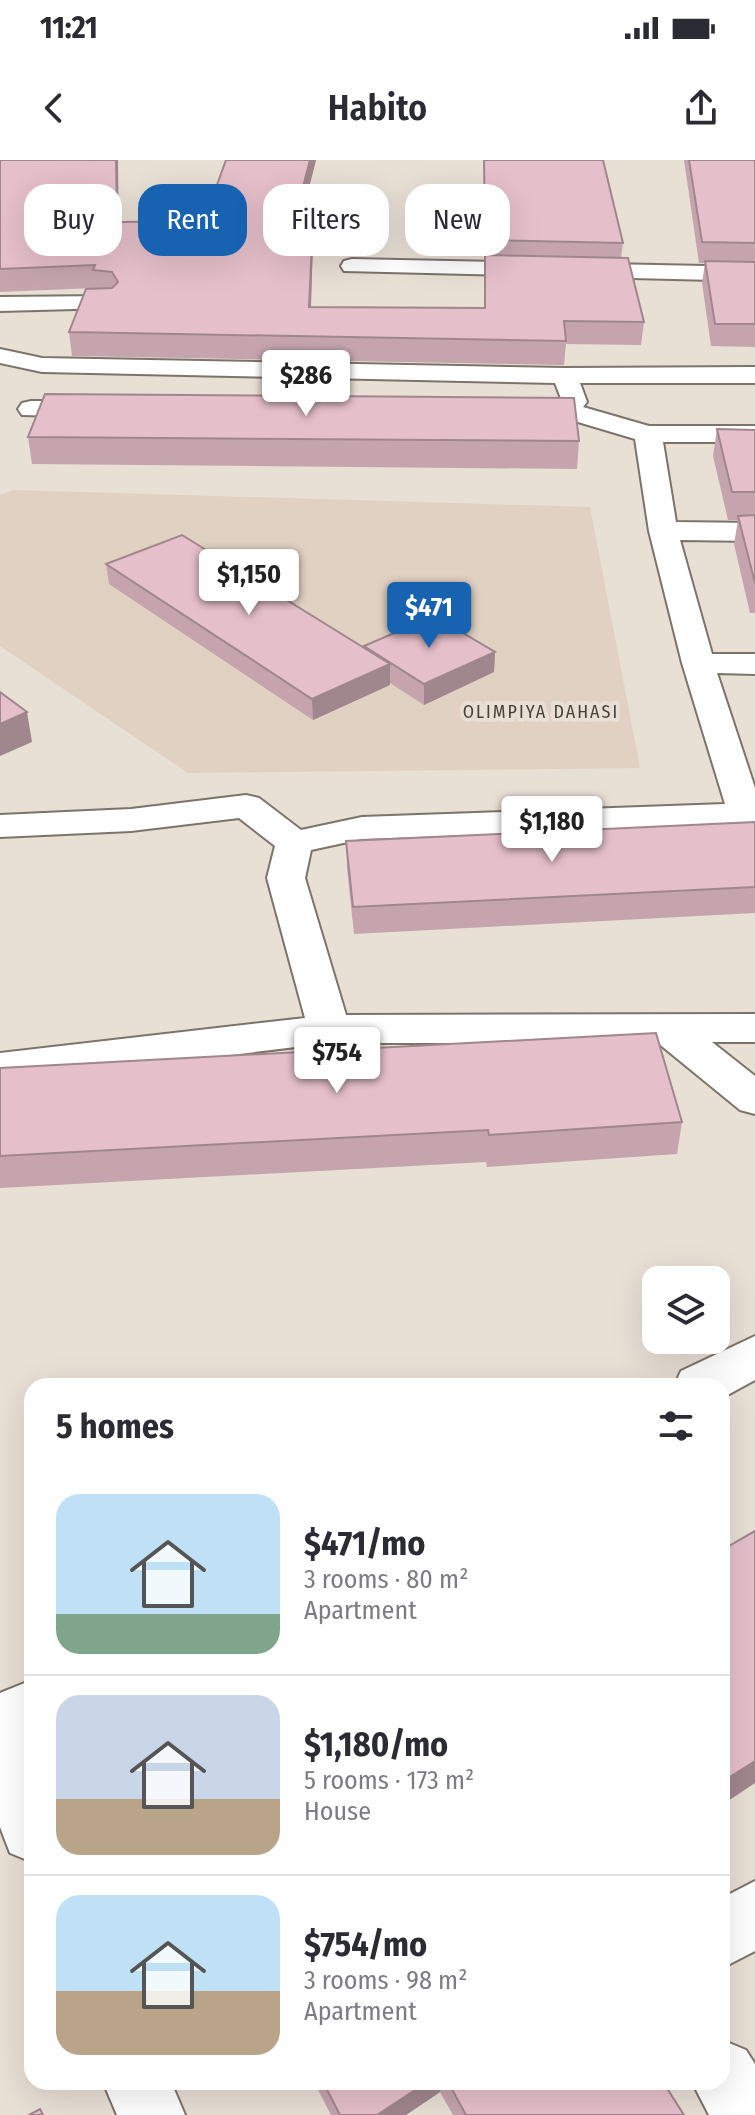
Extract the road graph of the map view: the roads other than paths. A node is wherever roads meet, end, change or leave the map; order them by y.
1 (352, 266) dead end
2 (755, 274) edge
3 (106, 303) edge
4 (0, 304) edge
5 (0, 356) edge
6 (755, 375) edge
7 (565, 376) junction
8 (31, 409) dead end
9 (125, 410) edge
10 (485, 413) edge
11 (579, 414) junction
12 (648, 434) junction
13 (755, 434) edge
14 (663, 531) junction
15 (755, 532) edge
16 (698, 663) junction
17 (755, 664) edge
18 (750, 814) edge
19 (0, 826) edge
20 (294, 843) junction
21 (755, 1028) edge
22 (329, 1029) junction
23 (668, 1029) junction
24 (0, 1068) edge
25 (755, 1099) edge
26 (755, 1356) edge
27 (714, 1378) edge
28 (24, 1712) edge
29 (0, 1722) edge
30 (0, 1754) edge
31 (24, 1812) edge
32 (755, 1913) edge
33 (730, 1930) edge
34 (730, 2086) edge
35 (140, 2090) edge
36 (151, 2115) edge
37 (749, 2115) edge

1 - 2 street
3 - 4 street
5 - 7 street
6 - 7 street
7 - 11 street
8 - 9 street
10 - 11 street
11 - 12 street
12 - 13 street
12 - 14 street
14 - 15 street
14 - 16 street
16 - 17 street
16 - 18 street
18 - 20 street
19 - 20 street
20 - 22 street
21 - 23 street
22 - 23 street
22 - 24 street
23 - 25 street
26 - 27 street
28 - 29 street
30 - 31 street
32 - 33 street
34 - 37 street
35 - 36 street

